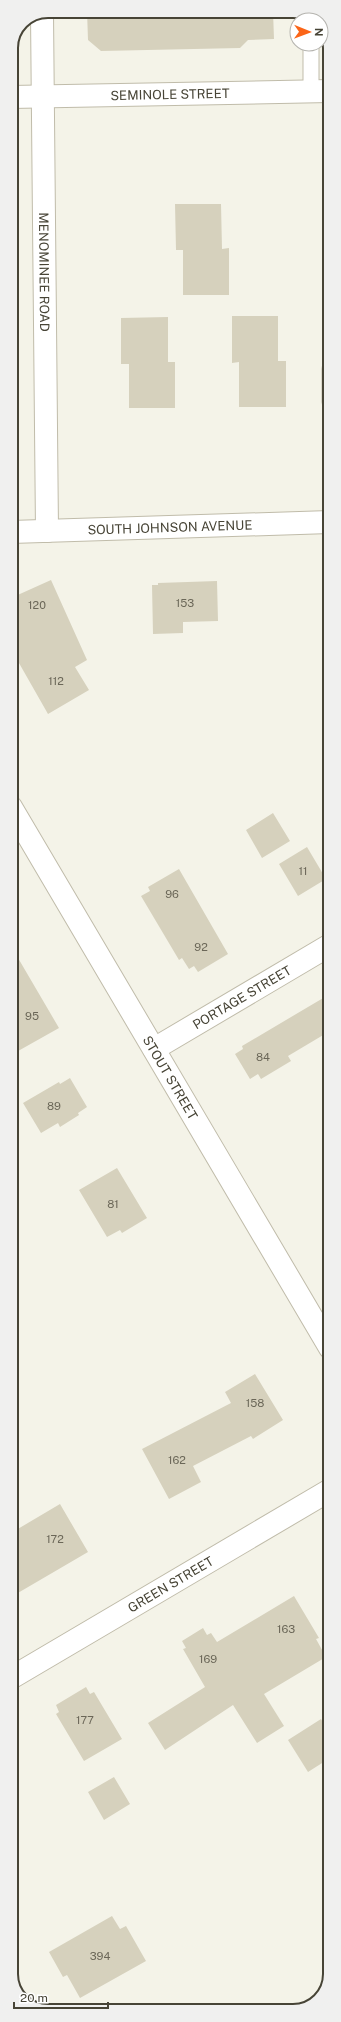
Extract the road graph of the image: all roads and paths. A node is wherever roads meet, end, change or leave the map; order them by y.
1 (42, 19) edge
2 (312, 52) edge
3 (320, 92) edge
4 (18, 97) edge
5 (42, 97) junction
6 (323, 522) edge
7 (48, 531) junction
8 (18, 532) edge
9 (18, 819) edge
10 (323, 949) edge
11 (154, 1050) junction
12 (323, 1336) edge
13 (323, 1494) edge
14 (18, 1674) edge

1 - 5 street, MENOMINEE ROAD
2 - 3 lane
3 - 5 street, SEMINOLE STREET
4 - 5 street, SEMINOLE STREET
5 - 7 street, MENOMINEE ROAD
6 - 7 street, SOUTH JOHNSON AVENUE
7 - 8 street, SOUTH JOHNSON AVENUE
9 - 11 street, STOUT STREET
10 - 11 street, PORTAGE STREET
11 - 12 street, STOUT STREET
13 - 14 street, GREEN STREET

